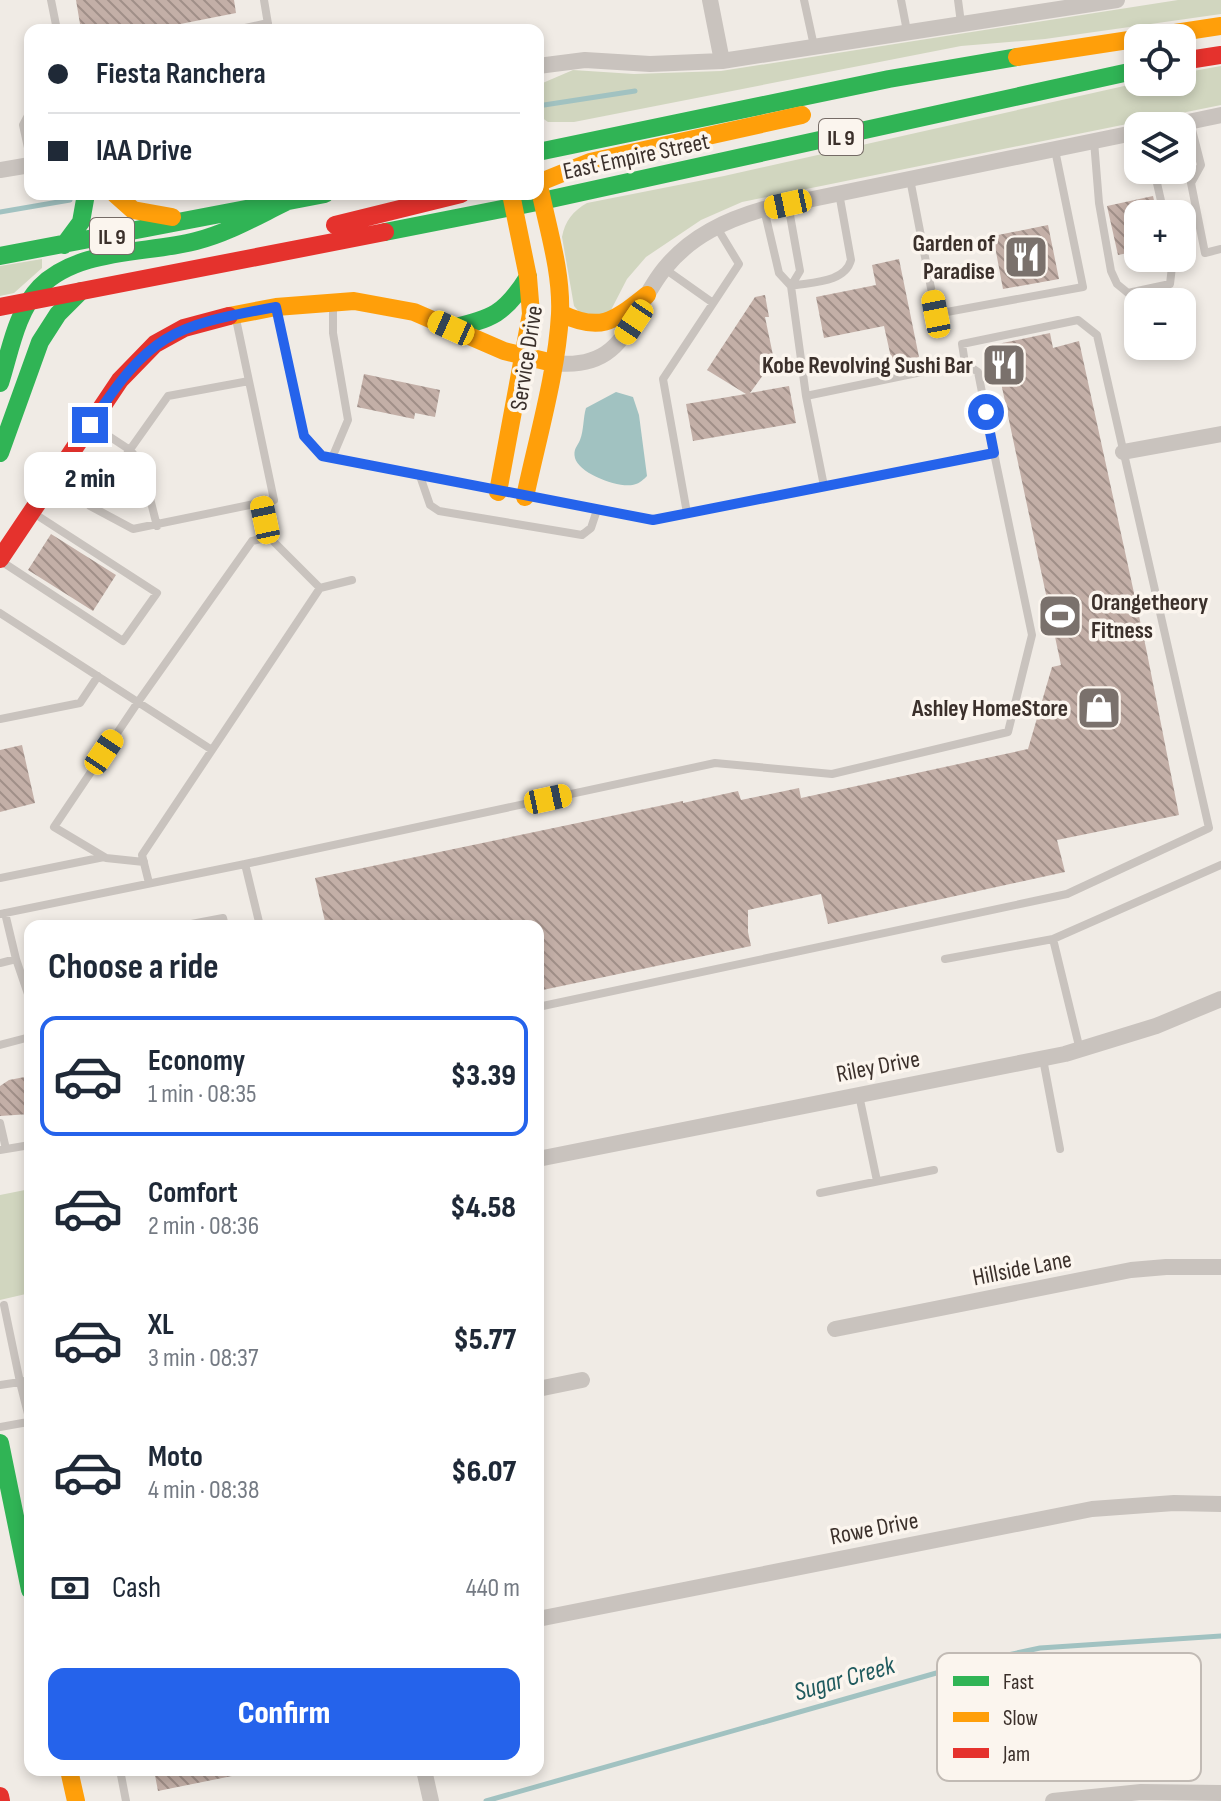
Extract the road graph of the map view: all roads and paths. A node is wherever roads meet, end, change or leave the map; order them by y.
1 (51, 0) edge
2 (264, 0) edge
3 (710, 0) edge
4 (804, 0) edge
5 (901, 0) edge
6 (958, 0) edge
7 (1117, 0) edge
8 (961, 23) junction
9 (56, 24) edge
10 (268, 24) edge
11 (1221, 26) edge
12 (907, 31) junction
13 (814, 46) junction
14 (1221, 55) edge
15 (1196, 59) edge
16 (722, 61) junction
17 (544, 65) edge
18 (1124, 73) edge
19 (889, 79) junction
20 (1221, 115) edge
21 (1196, 121) edge
22 (1124, 135) edge
23 (1094, 141) junction
24 (1196, 145) edge
25 (1055, 150) junction
26 (544, 151) edge
27 (24, 166) edge
28 (0, 170) edge
29 (1196, 174) edge
30 (910, 179) junction
31 (544, 182) edge
32 (1191, 184) edge
33 (544, 189) edge
34 (839, 193) junction
35 (86, 200) edge
36 (119, 200) edge
37 (296, 200) edge
38 (437, 200) edge
39 (497, 200) edge
40 (530, 200) edge
41 (533, 200) edge
42 (286, 202) junction
43 (788, 204) junction
44 (764, 209) junction
45 (204, 218) junction
46 (716, 226) junction
47 (64, 245) junction
48 (1221, 249) edge
49 (0, 256) edge
50 (259, 257) junction
51 (664, 269) junction
52 (1171, 272) edge
53 (528, 277) junction
54 (791, 286) junction
55 (81, 291) junction
56 (647, 295) junction
57 (30, 301) junction
58 (333, 301) junction
59 (713, 303) junction
60 (0, 307) edge
61 (276, 307) junction
62 (560, 313) junction
63 (235, 314) junction
64 (451, 328) junction
65 (524, 356) junction
66 (553, 363) junction
67 (965, 363) junction
68 (249, 381) junction
69 (0, 383) edge
70 (806, 396) junction
71 (90, 425) junction
72 (1221, 434) edge
73 (130, 450) junction
74 (1123, 452) junction
75 (0, 453) edge
76 (994, 453) junction
77 (332, 458) junction
78 (420, 476) junction
79 (824, 486) junction
80 (498, 492) junction
81 (525, 497) junction
82 (262, 503) junction
83 (597, 510) junction
84 (32, 512) junction
85 (687, 513) junction
86 (157, 526) junction
87 (269, 537) junction
88 (0, 560) edge
89 (352, 580) dead end
90 (320, 588) junction
91 (0, 613) edge
92 (98, 676) junction
93 (138, 702) junction
94 (0, 719) edge
95 (212, 750) junction
96 (104, 857) junction
97 (144, 862) junction
98 (245, 864) junction
99 (1221, 865) edge
100 (0, 878) edge
101 (149, 883) junction
102 (3, 914) edge
103 (259, 920) edge
104 (1053, 939) junction
105 (16, 959) junction
106 (945, 959) dead end
107 (0, 963) edge
108 (24, 982) edge
109 (1221, 999) edge
110 (544, 1006) edge
111 (24, 1039) edge
112 (0, 1045) edge
113 (1080, 1050) junction
114 (1043, 1058) junction
115 (859, 1095) junction
116 (0, 1123) edge
117 (24, 1146) edge
118 (1060, 1149) dead end
119 (3, 1150) edge
120 (544, 1158) edge
121 (934, 1170) dead end
122 (877, 1181) junction
123 (820, 1193) dead end
124 (1221, 1267) edge
125 (4, 1305) dead end
126 (835, 1329) dead end
127 (582, 1380) dead end
128 (24, 1381) edge
129 (20, 1382) junction
130 (0, 1385) edge
131 (544, 1388) edge
132 (24, 1401) edge
133 (24, 1425) edge
134 (0, 1427) edge
135 (0, 1443) edge
136 (1221, 1504) edge
137 (24, 1534) edge
138 (544, 1618) edge
139 (70, 1776) edge
140 (121, 1776) edge
141 (425, 1776) edge
142 (1221, 1793) edge
143 (76, 1801) edge
144 (126, 1801) edge
145 (431, 1801) edge
146 (1053, 1801) edge

1 - 9 lane
2 - 10 lane
3 - 16 street
4 - 13 lane
5 - 12 lane
6 - 8 lane
7 - 8 street
8 - 12 street
11 - 19 main road, East Empire Street / IL 9
12 - 13 street
13 - 16 street
14 - 15 main road
16 - 17 street
18 - 33 main road, East Empire Street / IL 9
19 - 26 main road, East Empire Street / IL 9
19 - 31 main road
20 - 21 street
22 - 23 street
23 - 25 street
23 - 52 lane
24 - 29 lane
25 - 30 street
25 - 30 lane
27 - 28 street
30 - 34 street
32 - 48 lane
34 - 43 street
34 - 54 lane
35 - 47 main road
36 - 45 main road
37 - 42 main road, IL 9
38 - 50 main road
39 - 50 main road, East Empire Street / IL 9
40 - 53 main road, Service Drive
41 - 62 main road, Service Drive
42 - 45 main road, IL 9
42 - 57 main road
43 - 44 street
43 - 54 lane
44 - 46 street
44 - 54 lane
45 - 47 main road, IL 9
46 - 51 street
46 - 59 lane
47 - 49 main road, IL 9
50 - 55 main road, East Empire Street / IL 9
51 - 56 street
51 - 59 lane
53 - 64 main road
53 - 65 main road, Service Drive
54 - 70 lane
55 - 57 main road, East Empire Street / IL 9
55 - 75 main road
56 - 62 main road
56 - 66 street
57 - 60 main road, East Empire Street / IL 9
57 - 69 main road
58 - 61 main road
58 - 64 main road
58 - 77 lane
59 - 85 lane
61 - 63 main road
61 - 77 lane
62 - 66 main road, Service Drive
63 - 68 lane
63 - 71 main road
64 - 65 main road
65 - 66 main road
65 - 80 main road, Service Drive
66 - 81 main road, Service Drive
67 - 70 lane
67 - 74 lane
67 - 76 lane
68 - 73 lane
68 - 82 lane
70 - 79 lane
71 - 73 lane
71 - 84 main road
72 - 74 street
73 - 86 lane
73 - 86 lane
74 - 110 lane
76 - 79 lane
76 - 98 lane
77 - 78 lane
78 - 80 lane
78 - 83 lane
79 - 85 lane
80 - 81 lane
81 - 83 lane
82 - 86 lane
82 - 87 lane
83 - 85 lane
84 - 88 main road
84 - 88 lane
87 - 90 lane
87 - 93 lane
89 - 90 lane
90 - 95 lane
91 - 92 lane
92 - 93 lane
92 - 94 lane
93 - 95 lane
93 - 96 lane
95 - 97 lane
96 - 97 lane
96 - 100 lane
97 - 101 lane
98 - 101 lane
98 - 103 lane
99 - 104 lane
101 - 102 lane
102 - 105 lane
104 - 106 lane
104 - 113 lane
105 - 107 lane
105 - 108 lane
109 - 113 street, Riley Drive
111 - 112 lane
113 - 114 street, Riley Drive
114 - 115 street, Riley Drive
114 - 118 lane
115 - 120 street, Riley Drive
115 - 122 lane
116 - 119 lane
117 - 119 lane
121 - 122 lane
122 - 123 lane
124 - 126 street, Hillside Lane
125 - 129 lane
127 - 131 street
128 - 129 lane
129 - 130 lane
129 - 132 lane
133 - 134 lane
135 - 137 main road
136 - 138 street, Rowe Drive
139 - 143 main road
140 - 144 lane
141 - 145 street
142 - 146 street

